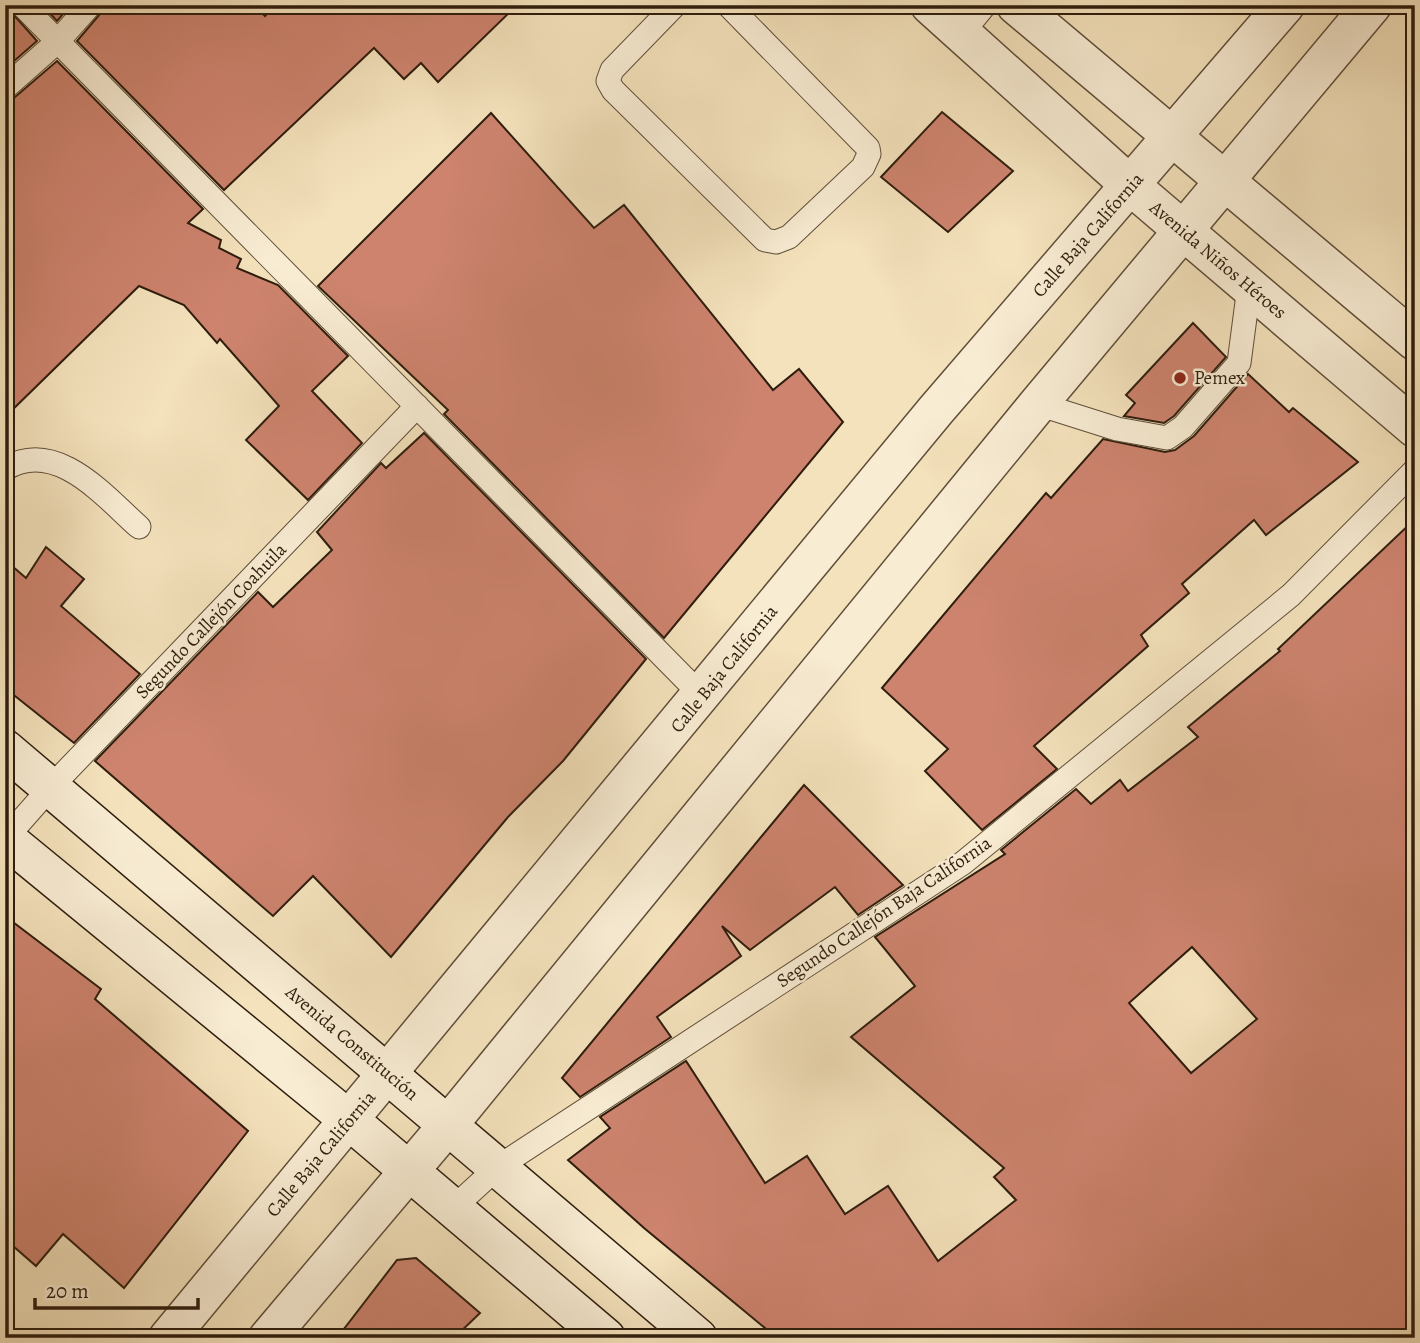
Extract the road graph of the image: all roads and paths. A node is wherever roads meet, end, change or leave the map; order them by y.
1 (22, 5) edge
2 (90, 5) edge
3 (675, 5) edge
4 (930, 5) edge
5 (1016, 5) edge
6 (1285, 5) edge
7 (1372, 5) edge
8 (730, 6) edge
9 (973, 19) edge
10 (57, 42) junction
11 (5, 88) edge
12 (1173, 138) junction
13 (1224, 183) junction
14 (1131, 186) junction
15 (1183, 230) junction
16 (1249, 287) junction
17 (1415, 341) edge
18 (1038, 404) junction
19 (418, 406) junction
20 (1415, 428) edge
21 (5, 469) edge
22 (1415, 470) edge
23 (139, 527) dead end
24 (702, 695) junction
25 (5, 749) edge
26 (50, 788) junction
27 (6, 838) edge
28 (389, 1073) junction
29 (349, 1120) junction
30 (448, 1125) junction
31 (498, 1167) junction
32 (408, 1171) junction
33 (452, 1209) junction
34 (168, 1338) edge
35 (268, 1338) edge
36 (606, 1338) edge
37 (698, 1338) edge

1 - 10 lane
2 - 10 lane
3 - 8 lane
4 - 9 street, Avenida Niños Héroes
5 - 12 street
6 - 12 street, Calle Baja California
7 - 13 street
9 - 14 street, Avenida Niños Héroes
10 - 11 lane
10 - 19 lane
12 - 13 street
12 - 14 street, Calle Baja California
13 - 15 street
13 - 17 street
14 - 15 street, Avenida Niños Héroes
14 - 24 street, Calle Baja California
15 - 16 street, Avenida Niños Héroes
15 - 18 street
16 - 18 lane
16 - 20 street, Avenida Niños Héroes
18 - 30 street
19 - 24 lane
19 - 26 lane, Segundo Callejón Coahuila
21 - 23 lane
22 - 31 lane, Segundo Callejón Baja California
24 - 28 street, Calle Baja California
25 - 26 street, Avenida Constitución
26 - 27 lane, Segundo Callejón Coahuila
26 - 28 street, Avenida Constitución
27 - 29 street
28 - 29 street, Calle Baja California
28 - 30 street, Avenida Constitución
29 - 32 street
29 - 34 street, Calle Baja California
30 - 31 street, Avenida Constitución
30 - 32 street
31 - 33 lane, Segundo Callejón Baja California
31 - 37 street, Avenida Constitución
32 - 33 street
32 - 35 street
33 - 36 street

